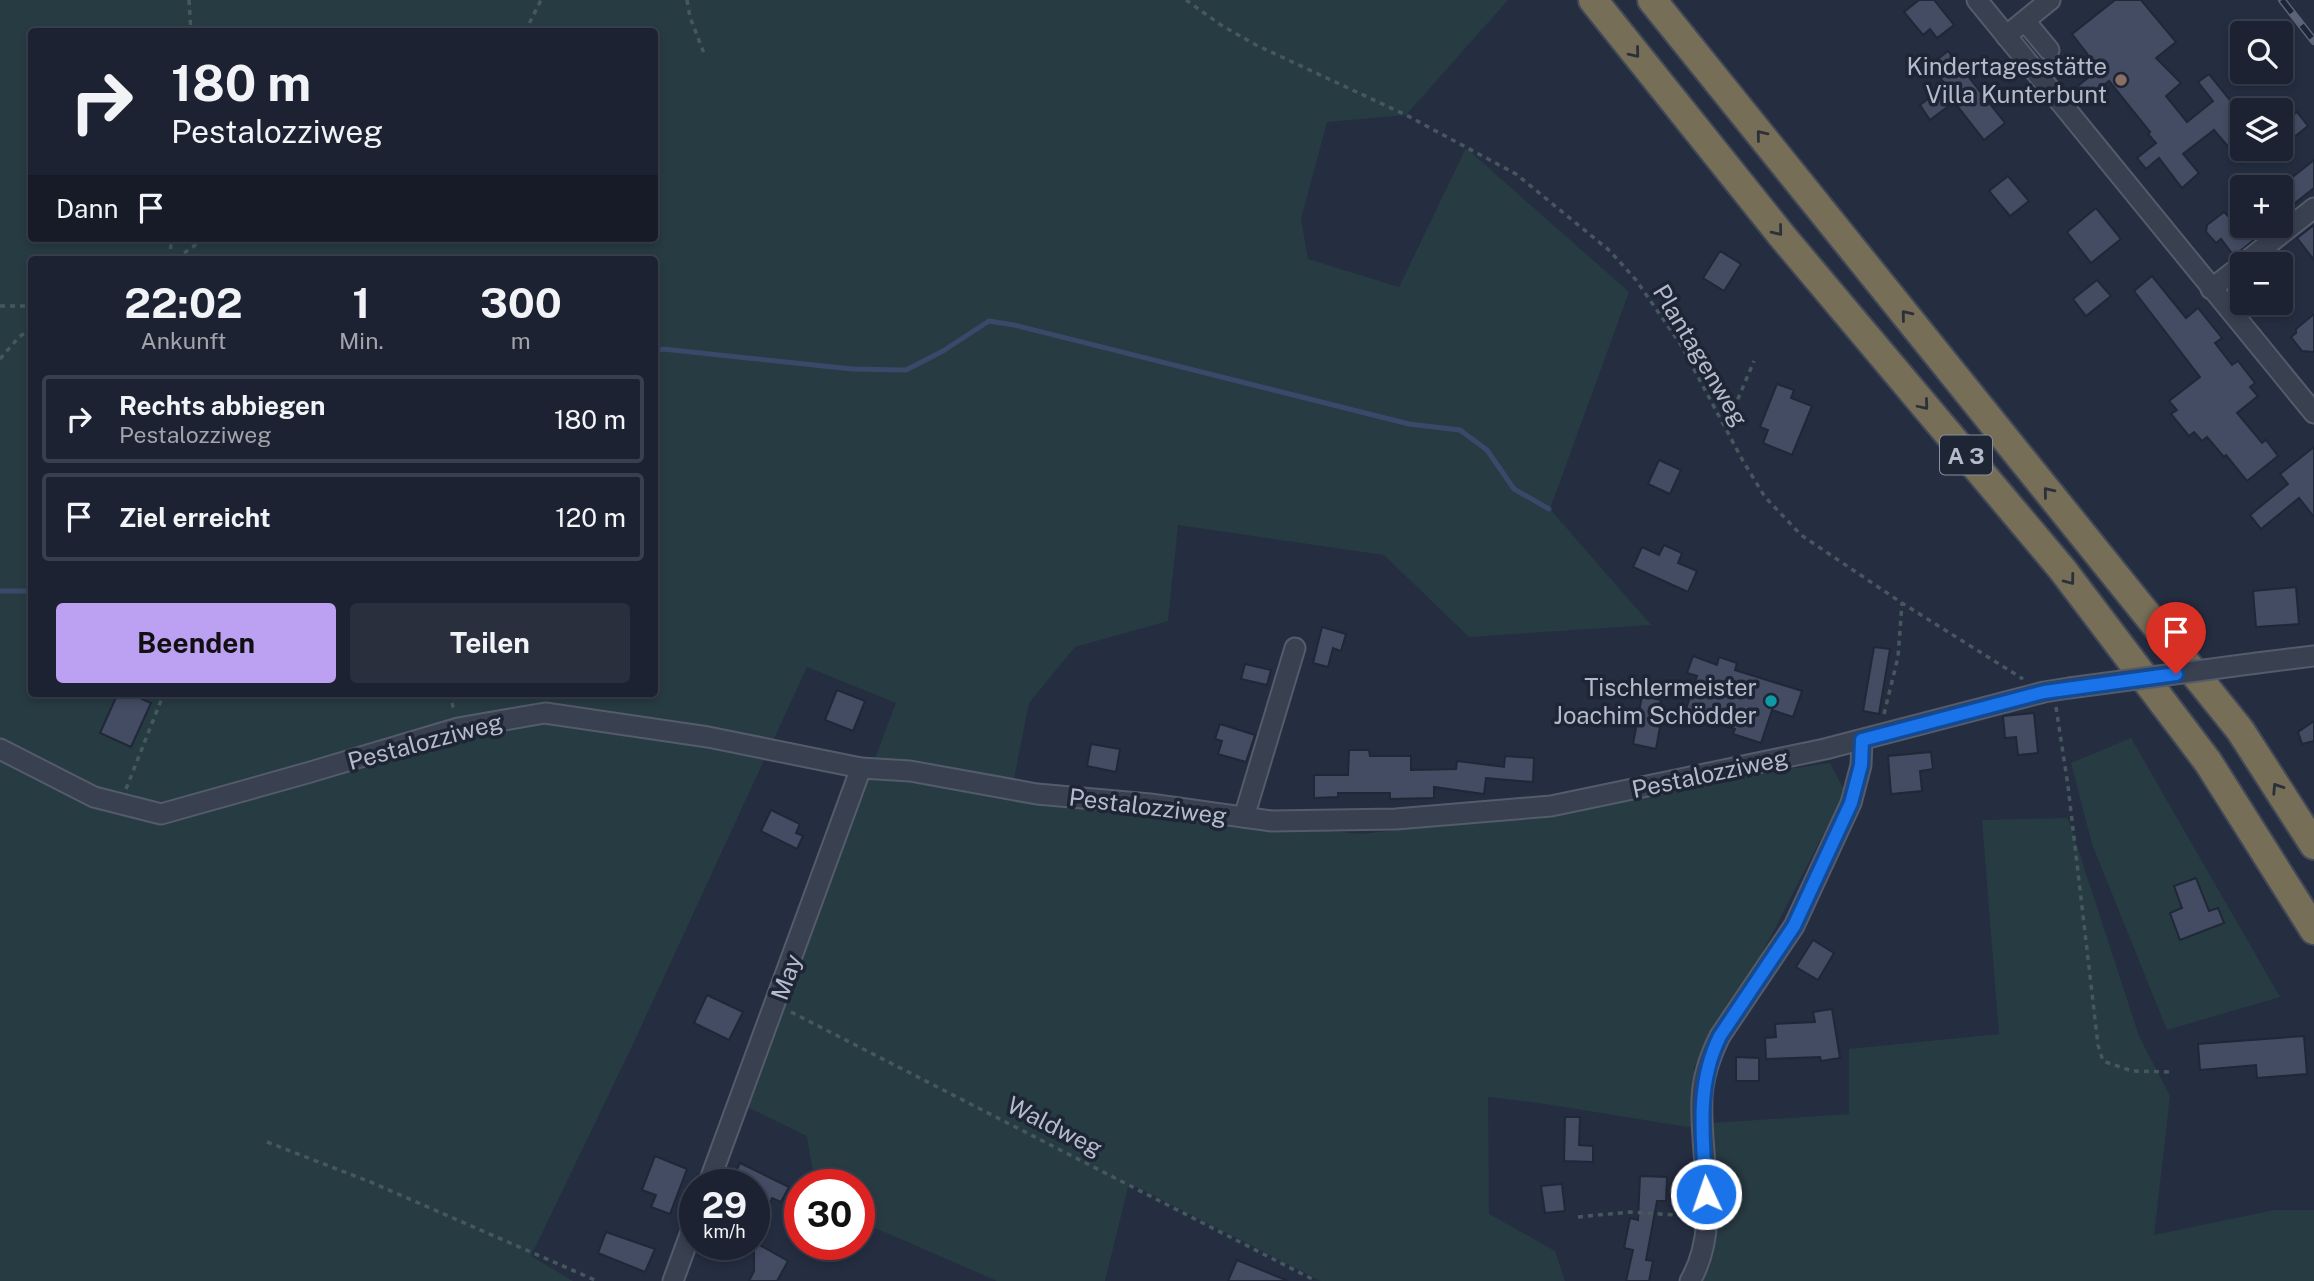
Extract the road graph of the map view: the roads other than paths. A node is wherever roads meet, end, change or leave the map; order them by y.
1 (1593, 0) edge
2 (1652, 0) edge
3 (1977, 0) edge
4 (2034, 0) edge
5 (2050, 0) edge
6 (2025, 21) junction
7 (2003, 32) junction
8 (2049, 51) dead end
9 (2314, 208) edge
10 (2258, 252) edge
11 (2230, 274) edge
12 (2211, 289) junction
13 (2314, 413) edge
14 (1295, 648) dead end
15 (2314, 656) edge
16 (1870, 738) junction
17 (0, 749) edge
18 (861, 768) junction
19 (1244, 817) junction
20 (2314, 845) edge
21 (2314, 930) edge
22 (714, 1169) edge
23 (681, 1260) edge
24 (673, 1281) edge
25 (1690, 1281) edge

1 -> 21 highway, A 3
20 -> 2 highway, A 3
3 - 7 street
4 - 7 street
5 - 6 street
6 - 7 street
6 - 8 street
7 - 12 street
9 - 10 street
11 - 12 street
12 - 13 street
14 - 19 street
15 - 16 street, Pestalozziweg, bridge
16 - 19 street, Pestalozziweg
16 - 25 street
17 - 18 street, Pestalozziweg
18 - 19 street, Pestalozziweg
18 - 22 street, May
23 - 24 street

